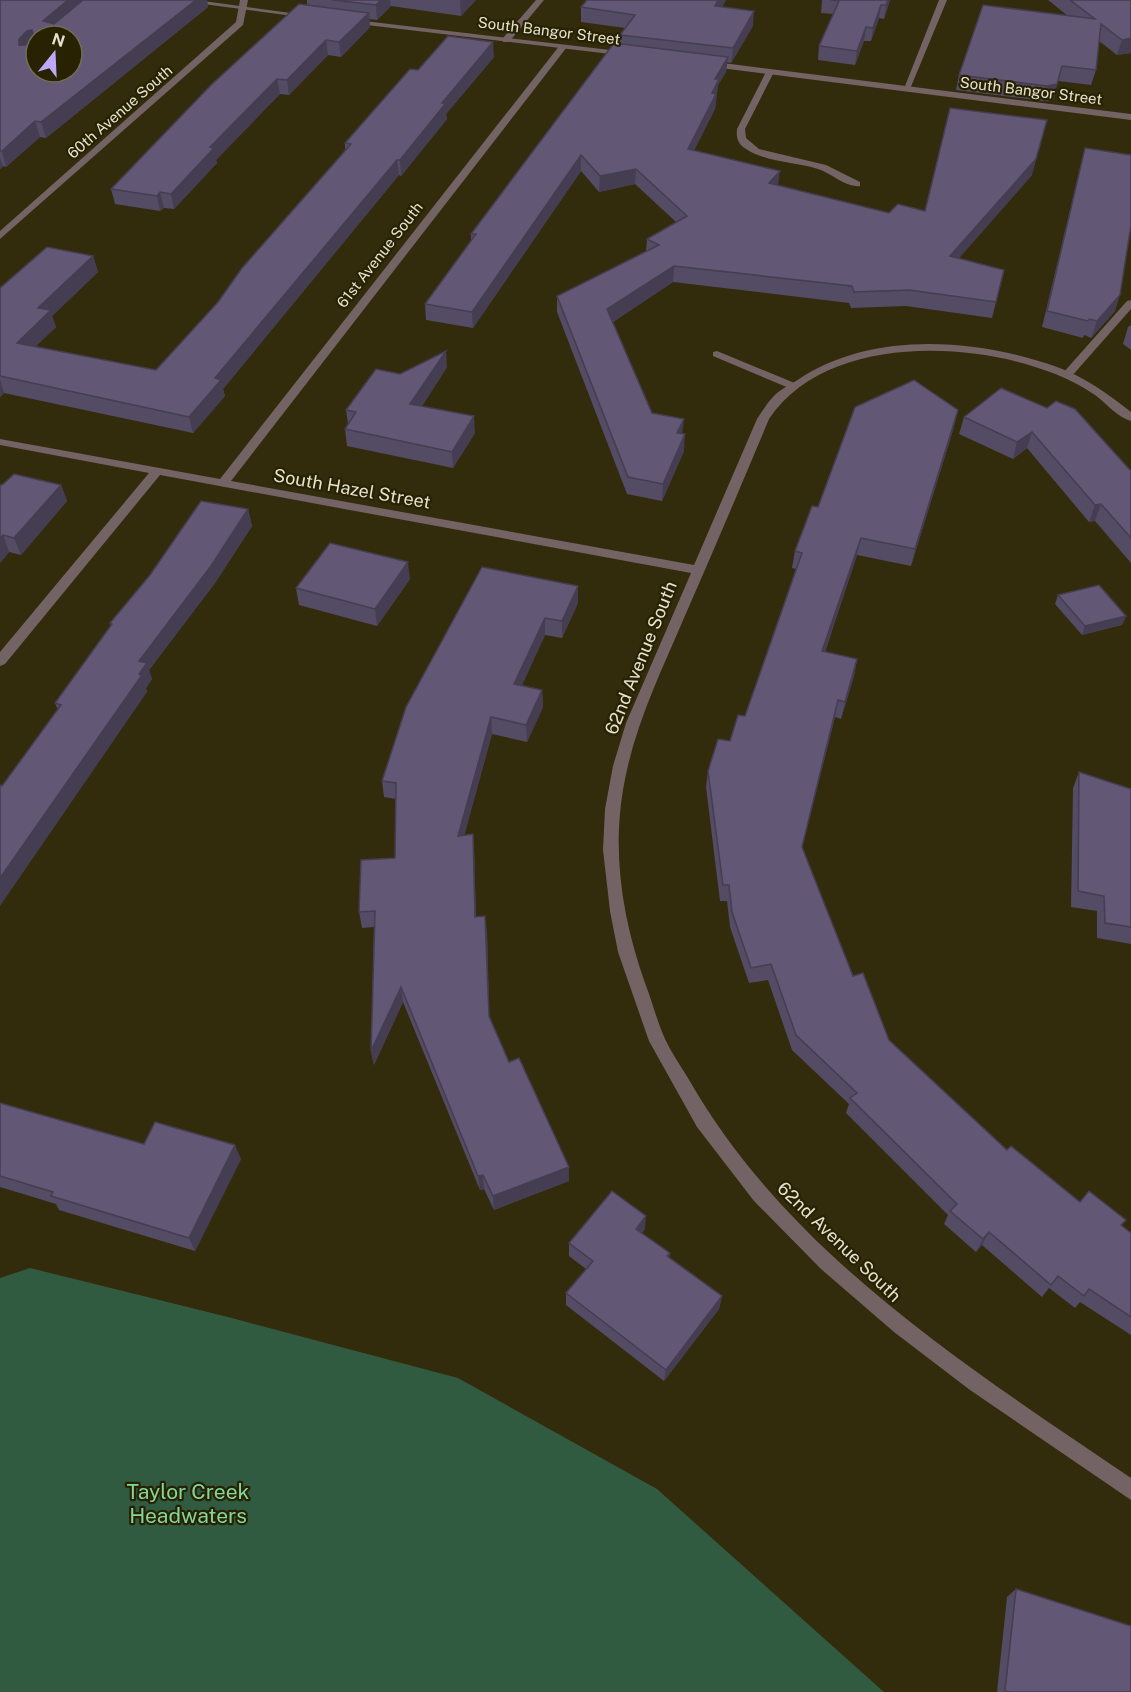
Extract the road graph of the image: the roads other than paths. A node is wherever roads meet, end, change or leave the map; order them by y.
1 (177, 0) edge
2 (540, 0) edge
3 (943, 0) edge
4 (243, 4) edge
5 (323, 18) edge
6 (334, 19) edge
7 (506, 40) junction
8 (563, 46) junction
9 (632, 55) edge
10 (701, 63) edge
11 (770, 72) junction
12 (906, 89) junction
13 (1131, 117) edge
14 (857, 184) dead end
15 (0, 236) edge
16 (1131, 303) edge
17 (717, 354) dead end
18 (1067, 375) junction
19 (793, 386) junction
20 (1131, 418) edge
21 (0, 442) edge
22 (157, 471) junction
23 (223, 483) junction
24 (698, 570) junction
25 (0, 661) edge
26 (1131, 1490) edge

1 - 4 street
2 - 7 street
3 - 12 street
4 - 5 street
4 - 15 street, 60th Avenue South
6 - 7 street, South Bangor Street
7 - 8 street, South Bangor Street
8 - 9 street, South Bangor Street
8 - 23 street, 61st Avenue South
10 - 11 street, South Bangor Street
11 - 12 street, South Bangor Street
11 - 14 street
12 - 13 street, South Bangor Street
16 - 18 street
17 - 19 street
18 - 19 street, 62nd Avenue South
18 - 20 street, 62nd Avenue South
19 - 24 street, 62nd Avenue South
21 - 22 street, South Hazel Street
22 - 23 street, South Hazel Street
22 - 25 street
23 - 24 street, South Hazel Street
24 - 26 street, 62nd Avenue South

